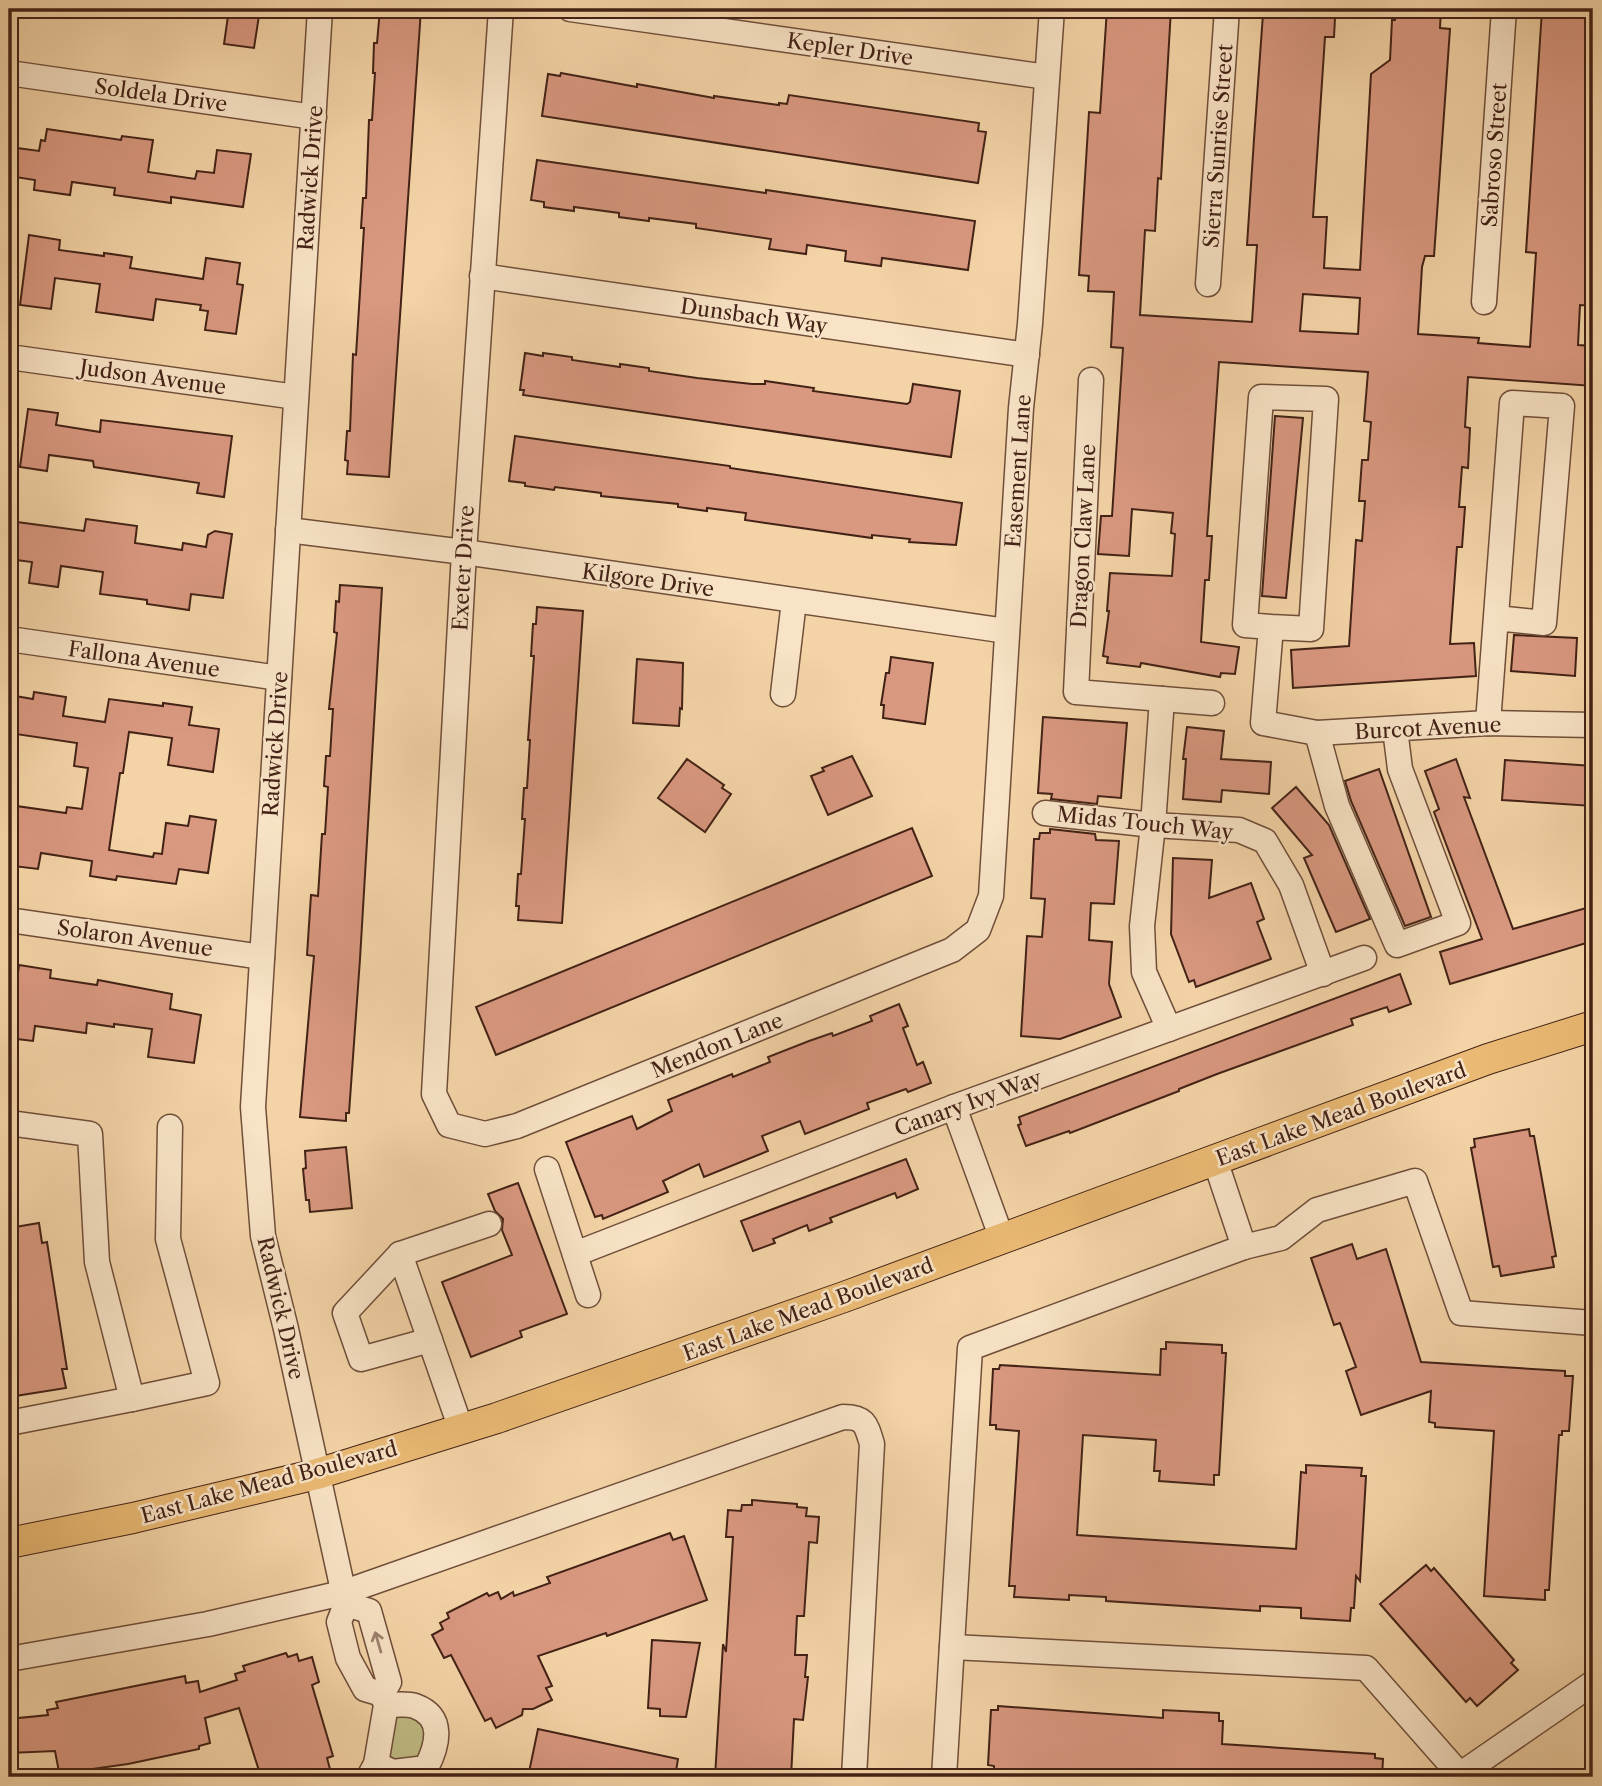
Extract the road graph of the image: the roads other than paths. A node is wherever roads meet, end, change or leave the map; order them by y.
1 (320, 9) edge
2 (501, 9) edge
3 (570, 9) edge
4 (1052, 9) edge
5 (1227, 9) edge
6 (1504, 9) edge
7 (9, 73) edge
8 (1047, 77) junction
9 (314, 117) junction
10 (482, 276) junction
11 (1208, 284) dead end
12 (1484, 302) dead end
13 (1027, 355) junction
14 (9, 357) edge
15 (1091, 380) dead end
16 (296, 397) junction
17 (288, 530) junction
18 (464, 552) junction
19 (794, 601) junction
20 (1496, 618) junction
21 (1271, 627) junction
22 (1007, 632) junction
23 (9, 639) edge
24 (279, 678) junction
25 (783, 694) dead end
26 (1162, 699) junction
27 (1212, 703) dead end
28 (1488, 723) junction
29 (1593, 725) edge
30 (1395, 729) junction
31 (1317, 733) junction
32 (1045, 813) dead end
33 (1153, 825) junction
34 (9, 920) edge
35 (978, 930) joint
36 (262, 957) junction
37 (1364, 958) dead end
38 (1323, 974) junction
39 (1593, 1026) edge
40 (1169, 1029) junction
41 (954, 1107) junction
42 (9, 1123) edge
43 (449, 1125) joint
44 (170, 1127) dead end
45 (1215, 1160) junction
46 (547, 1169) dead end
47 (489, 1224) dead end
48 (1002, 1239) junction
49 (1244, 1247) junction
50 (400, 1254) junction
51 (575, 1254) junction
52 (588, 1295) dead end
53 (1593, 1323) edge
54 (430, 1340) junction
55 (132, 1399) junction
56 (9, 1423) edge
57 (461, 1429) junction
58 (317, 1474) junction
59 (9, 1544) edge
60 (344, 1598) junction
61 (952, 1647) junction
62 (9, 1659) edge
63 (1593, 1684) edge
64 (384, 1699) junction
65 (372, 1770) edge
66 (854, 1777) edge
67 (944, 1777) edge
68 (1461, 1777) edge

1 - 9 street, Radwick Drive
2 - 10 street, Exeter Drive
3 - 8 street, Kepler Drive
4 - 8 street, Easement Lane
5 - 11 street, Sierra Sunrise Street
6 - 12 street, Sabroso Street
7 - 9 street, Soldela Drive
8 - 13 street, Easement Lane
9 - 16 street, Radwick Drive
10 - 13 street, Dunsbach Way
10 - 18 street, Exeter Drive
13 - 22 street, Easement Lane
14 - 16 street, Judson Avenue
15 - 26 street, Dragon Claw Lane
16 - 17 street, Radwick Drive
17 - 18 street, Kilgore Drive
17 - 24 street, Radwick Drive
18 - 19 street, Kilgore Drive
18 - 43 street, Exeter Drive
19 - 22 street, Kilgore Drive
19 - 25 street
20 - 20 street
20 - 28 street
21 - 21 street
21 - 31 street, Burcot Avenue
22 - 35 street, Easement Lane
23 - 24 street, Fallona Avenue
24 - 36 street, Radwick Drive
26 - 27 street
26 - 33 street
28 - 29 street, Burcot Avenue
28 - 30 street, Burcot Avenue
30 - 31 street, Burcot Avenue
30 - 31 street
32 - 33 street, Midas Touch Way
33 - 38 street, Midas Touch Way
33 - 40 street
34 - 36 street, Solaron Avenue
35 - 43 street, Mendon Lane
36 - 58 street, Radwick Drive
37 - 38 street, Canary Ivy Way
38 - 40 street, Canary Ivy Way
39 - 45 main road, East Lake Mead Boulevard
40 - 41 street, Canary Ivy Way
41 - 48 street
41 - 51 street, Canary Ivy Way
42 - 55 street
44 - 55 street
45 - 48 main road, East Lake Mead Boulevard
45 - 49 street
46 - 51 street
47 - 50 street
48 - 57 main road, East Lake Mead Boulevard
49 - 53 street
49 - 61 street
50 - 54 street
50 - 54 street
51 - 52 street
54 - 57 street
55 - 56 street
57 - 58 main road, East Lake Mead Boulevard
58 - 59 main road, East Lake Mead Boulevard
58 - 60 street, Radwick Drive
60 - 62 street
60 - 64 street, Radwick Drive
64 -> 60 street
60 - 66 street
61 - 67 street
61 - 68 street
63 - 68 street
64 - 65 street
64 - 65 street

